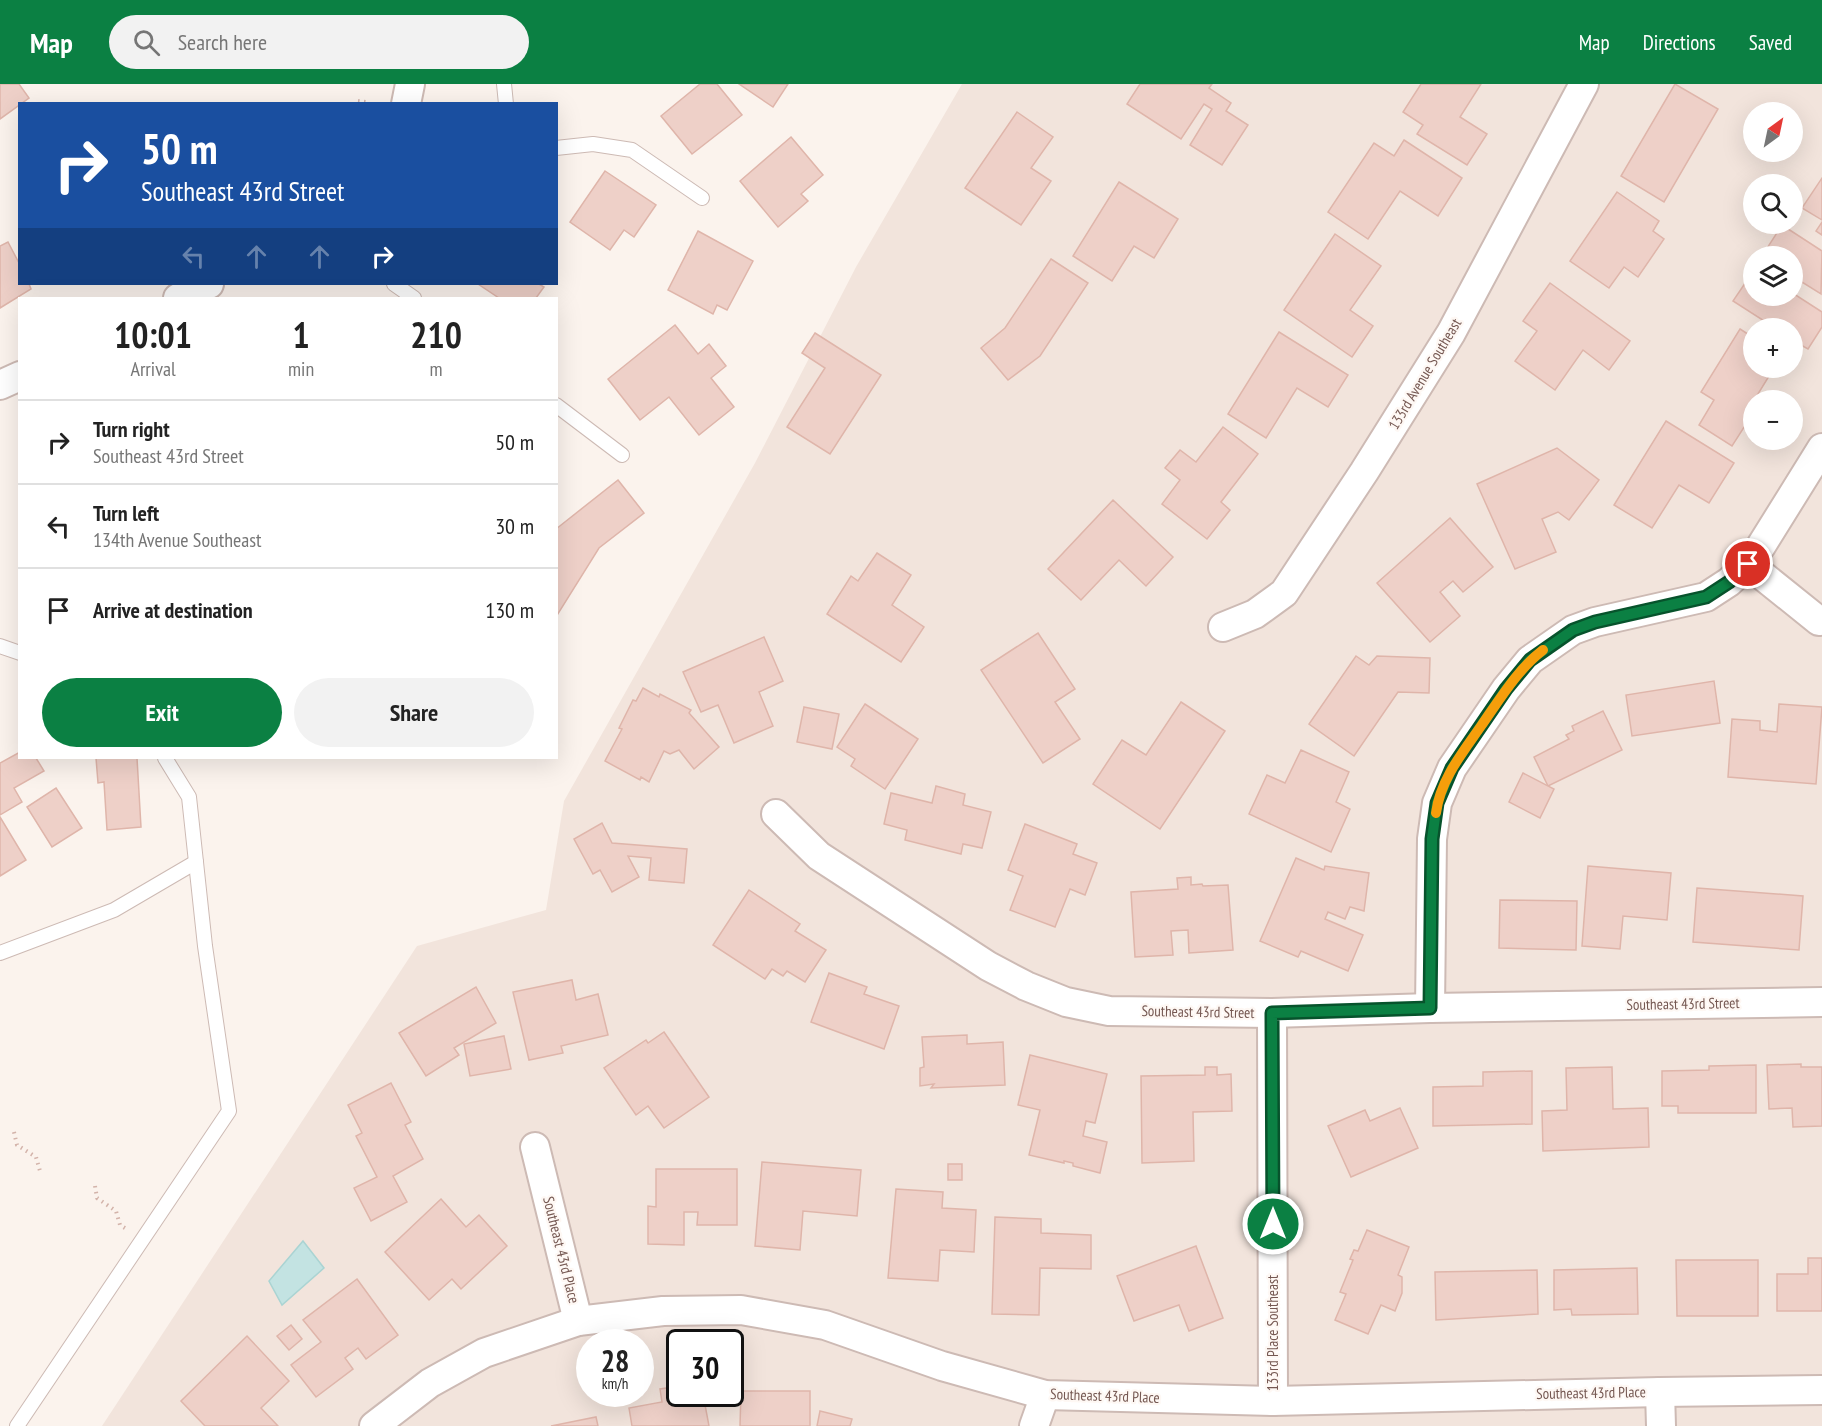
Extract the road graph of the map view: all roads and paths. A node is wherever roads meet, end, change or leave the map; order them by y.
1 (410, 84) edge
2 (504, 84) edge
3 (1584, 84) edge
4 (363, 97) dead end
5 (366, 102) dead end
6 (406, 102) edge
7 (506, 102) edge
8 (558, 148) edge
9 (702, 198) dead end
10 (207, 285) edge
11 (395, 285) edge
12 (180, 297) edge
13 (413, 297) edge
14 (18, 377) edge
15 (0, 385) edge
16 (558, 407) edge
17 (1822, 448) edge
18 (622, 455) dead end
19 (1748, 564) junction
20 (1819, 621) dead end
21 (1223, 627) dead end
22 (0, 646) edge
23 (18, 652) edge
24 (166, 759) edge
25 (776, 813) dead end
26 (196, 862) junction
27 (0, 954) edge
28 (1822, 1002) edge
29 (1430, 1008) junction
30 (1272, 1013) junction
31 (14, 1132) dead end
32 (535, 1148) dead end
33 (40, 1171) dead end
34 (94, 1186) dead end
35 (143, 1239) junction
36 (578, 1320) junction
37 (1822, 1390) edge
38 (1660, 1392) junction
39 (1045, 1395) junction
40 (1273, 1401) junction
41 (17, 1426) edge
42 (374, 1426) edge
43 (1034, 1426) edge
44 (1661, 1426) edge

1 - 6 street
2 - 7 lane
3 - 21 street, 133rd Avenue Southeast
4 - 5 path
8 - 9 lane
10 - 12 street
11 - 13 lane
14 - 15 street
16 - 18 lane
17 - 19 street
19 - 20 street
19 - 29 street
22 - 23 lane
24 - 26 lane
25 - 30 street, Southeast 43rd Street
26 - 27 lane
26 - 35 lane
28 - 29 street, Southeast 43rd Street
29 - 30 street, Southeast 43rd Street
30 - 40 street, 133rd Place Southeast
31 - 33 path
32 - 36 street, Southeast 43rd Place
34 - 35 path
35 - 41 lane
36 - 39 street, Southeast 43rd Place
36 - 42 street
37 - 38 street, Southeast 43rd Place
38 - 40 street, Southeast 43rd Place
38 - 44 street
39 - 40 street, Southeast 43rd Place
39 - 43 street

